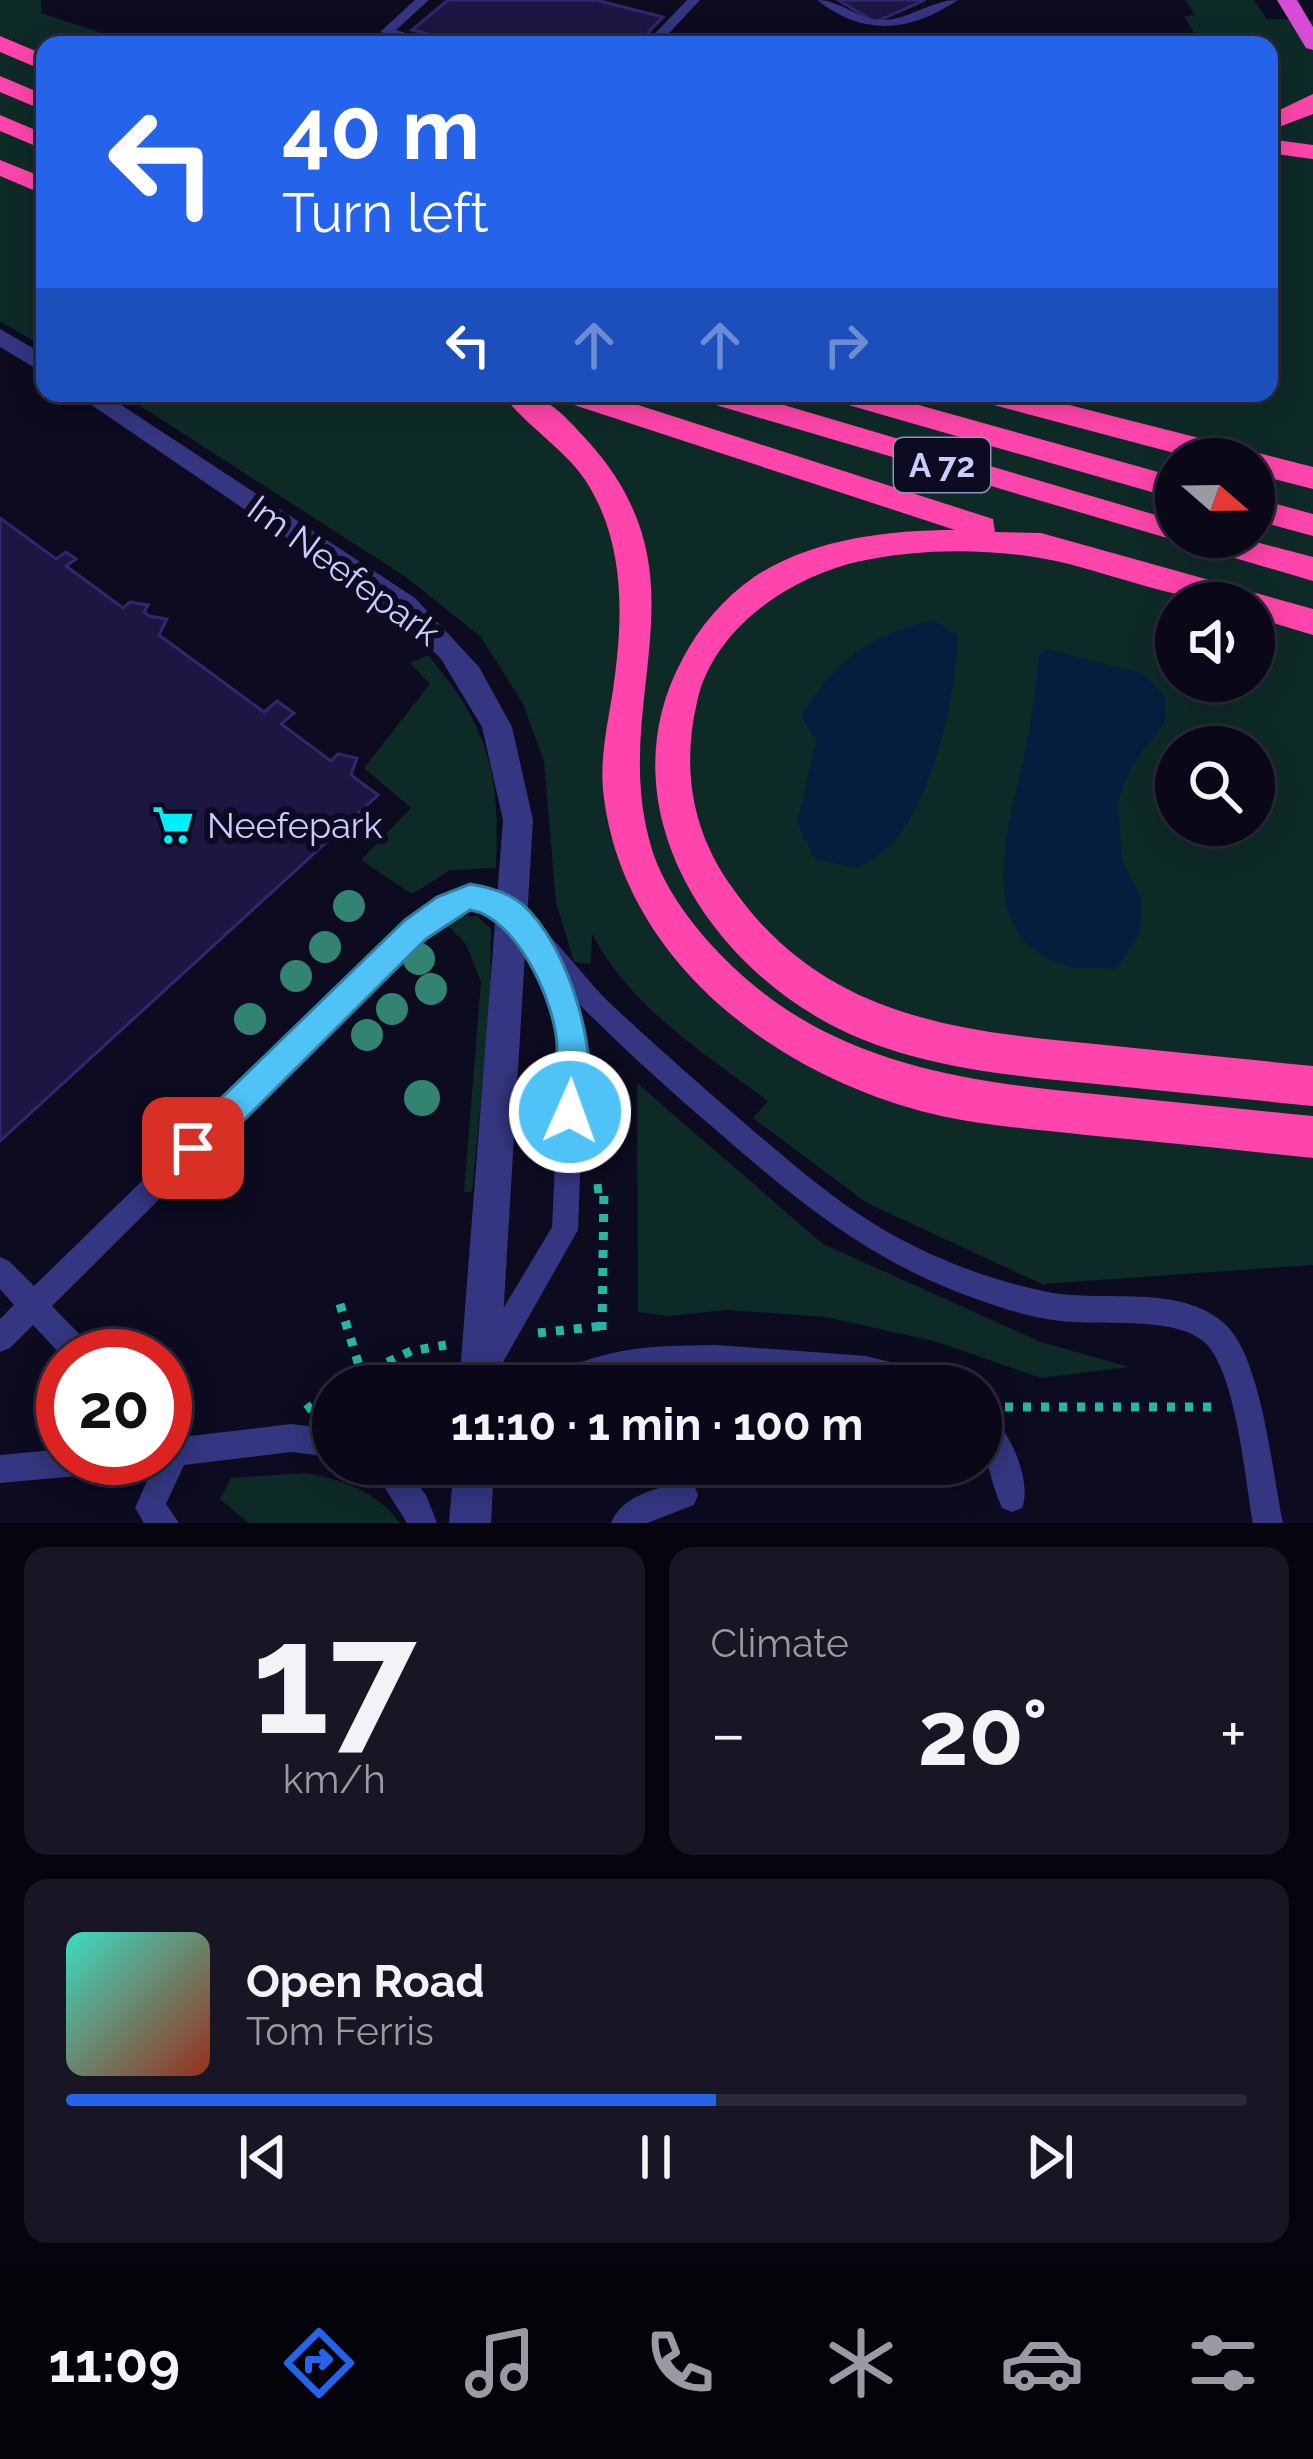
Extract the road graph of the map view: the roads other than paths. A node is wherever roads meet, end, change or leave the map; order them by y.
1 (423, 0) edge
2 (694, 0) edge
3 (824, 0) edge
4 (952, 0) edge
5 (1287, 0) edge
6 (402, 36) edge
7 (660, 36) edge
8 (0, 43) edge
9 (1313, 44) edge
10 (36, 60) edge
11 (0, 83) edge
12 (36, 100) edge
13 (1313, 101) edge
14 (1278, 120) edge
15 (0, 122) edge
16 (36, 139) edge
17 (1278, 147) edge
18 (1313, 152) edge
19 (0, 167) edge
20 (36, 183) edge
21 (0, 336) edge
22 (36, 360) edge
23 (100, 402) edge
24 (527, 402) edge
25 (595, 402) edge
26 (739, 402) edge
27 (873, 402) edge
28 (1019, 402) edge
29 (1157, 438) edge
30 (1275, 469) edge
31 (1313, 478) edge
32 (1155, 482) edge
33 (1275, 515) edge
34 (1313, 525) edge
35 (1155, 526) edge
36 (1061, 551) junction
37 (1272, 558) edge
38 (1313, 569) edge
39 (1172, 582) edge
40 (1275, 611) edge
41 (1313, 622) edge
42 (511, 912) junction
43 (541, 948) junction
44 (1313, 1086) edge
45 (1313, 1137) edge
46 (0, 1270) edge
47 (33, 1305) junction
48 (56, 1329) edge
49 (0, 1338) edge
50 (481, 1365) edge
51 (489, 1365) edge
52 (610, 1365) edge
53 (817, 1365) edge
54 (312, 1441) edge
55 (192, 1447) edge
56 (1002, 1455) edge
57 (36, 1466) edge
58 (0, 1469) edge
59 (158, 1485) edge
60 (400, 1485) edge
61 (472, 1485) edge
62 (481, 1485) edge
63 (683, 1496) dead end
64 (1012, 1498) dead end
65 (470, 1519) edge
66 (164, 1523) edge
67 (422, 1523) edge
68 (626, 1523) edge
69 (1268, 1523) edge

1 - 6 lane
2 - 7 lane
3 - 4 lane
5 - 9 highway
8 - 10 highway
11 - 12 highway
13 - 14 highway
15 - 16 highway
17 - 18 highway
19 - 20 highway
21 - 22 street
23 - 42 street, Im Neefepark
24 - 45 highway
25 - 36 highway
26 - 35 highway, A 72
27 - 32 highway, A 72
28 - 29 highway
30 - 31 highway
33 - 34 highway
36 - 39 highway
36 - 44 highway
37 - 38 highway
40 - 41 highway
42 - 43 lane
42 - 47 lane
42 - 50 street, Im Neefepark
43 - 51 lane
43 - 69 lane
46 - 47 lane
47 - 48 lane
47 - 49 lane
52 - 53 lane
54 - 55 lane
56 - 64 lane
57 - 58 lane
59 - 66 lane
60 - 67 lane
61 - 65 street
62 - 65 lane
63 - 68 lane

